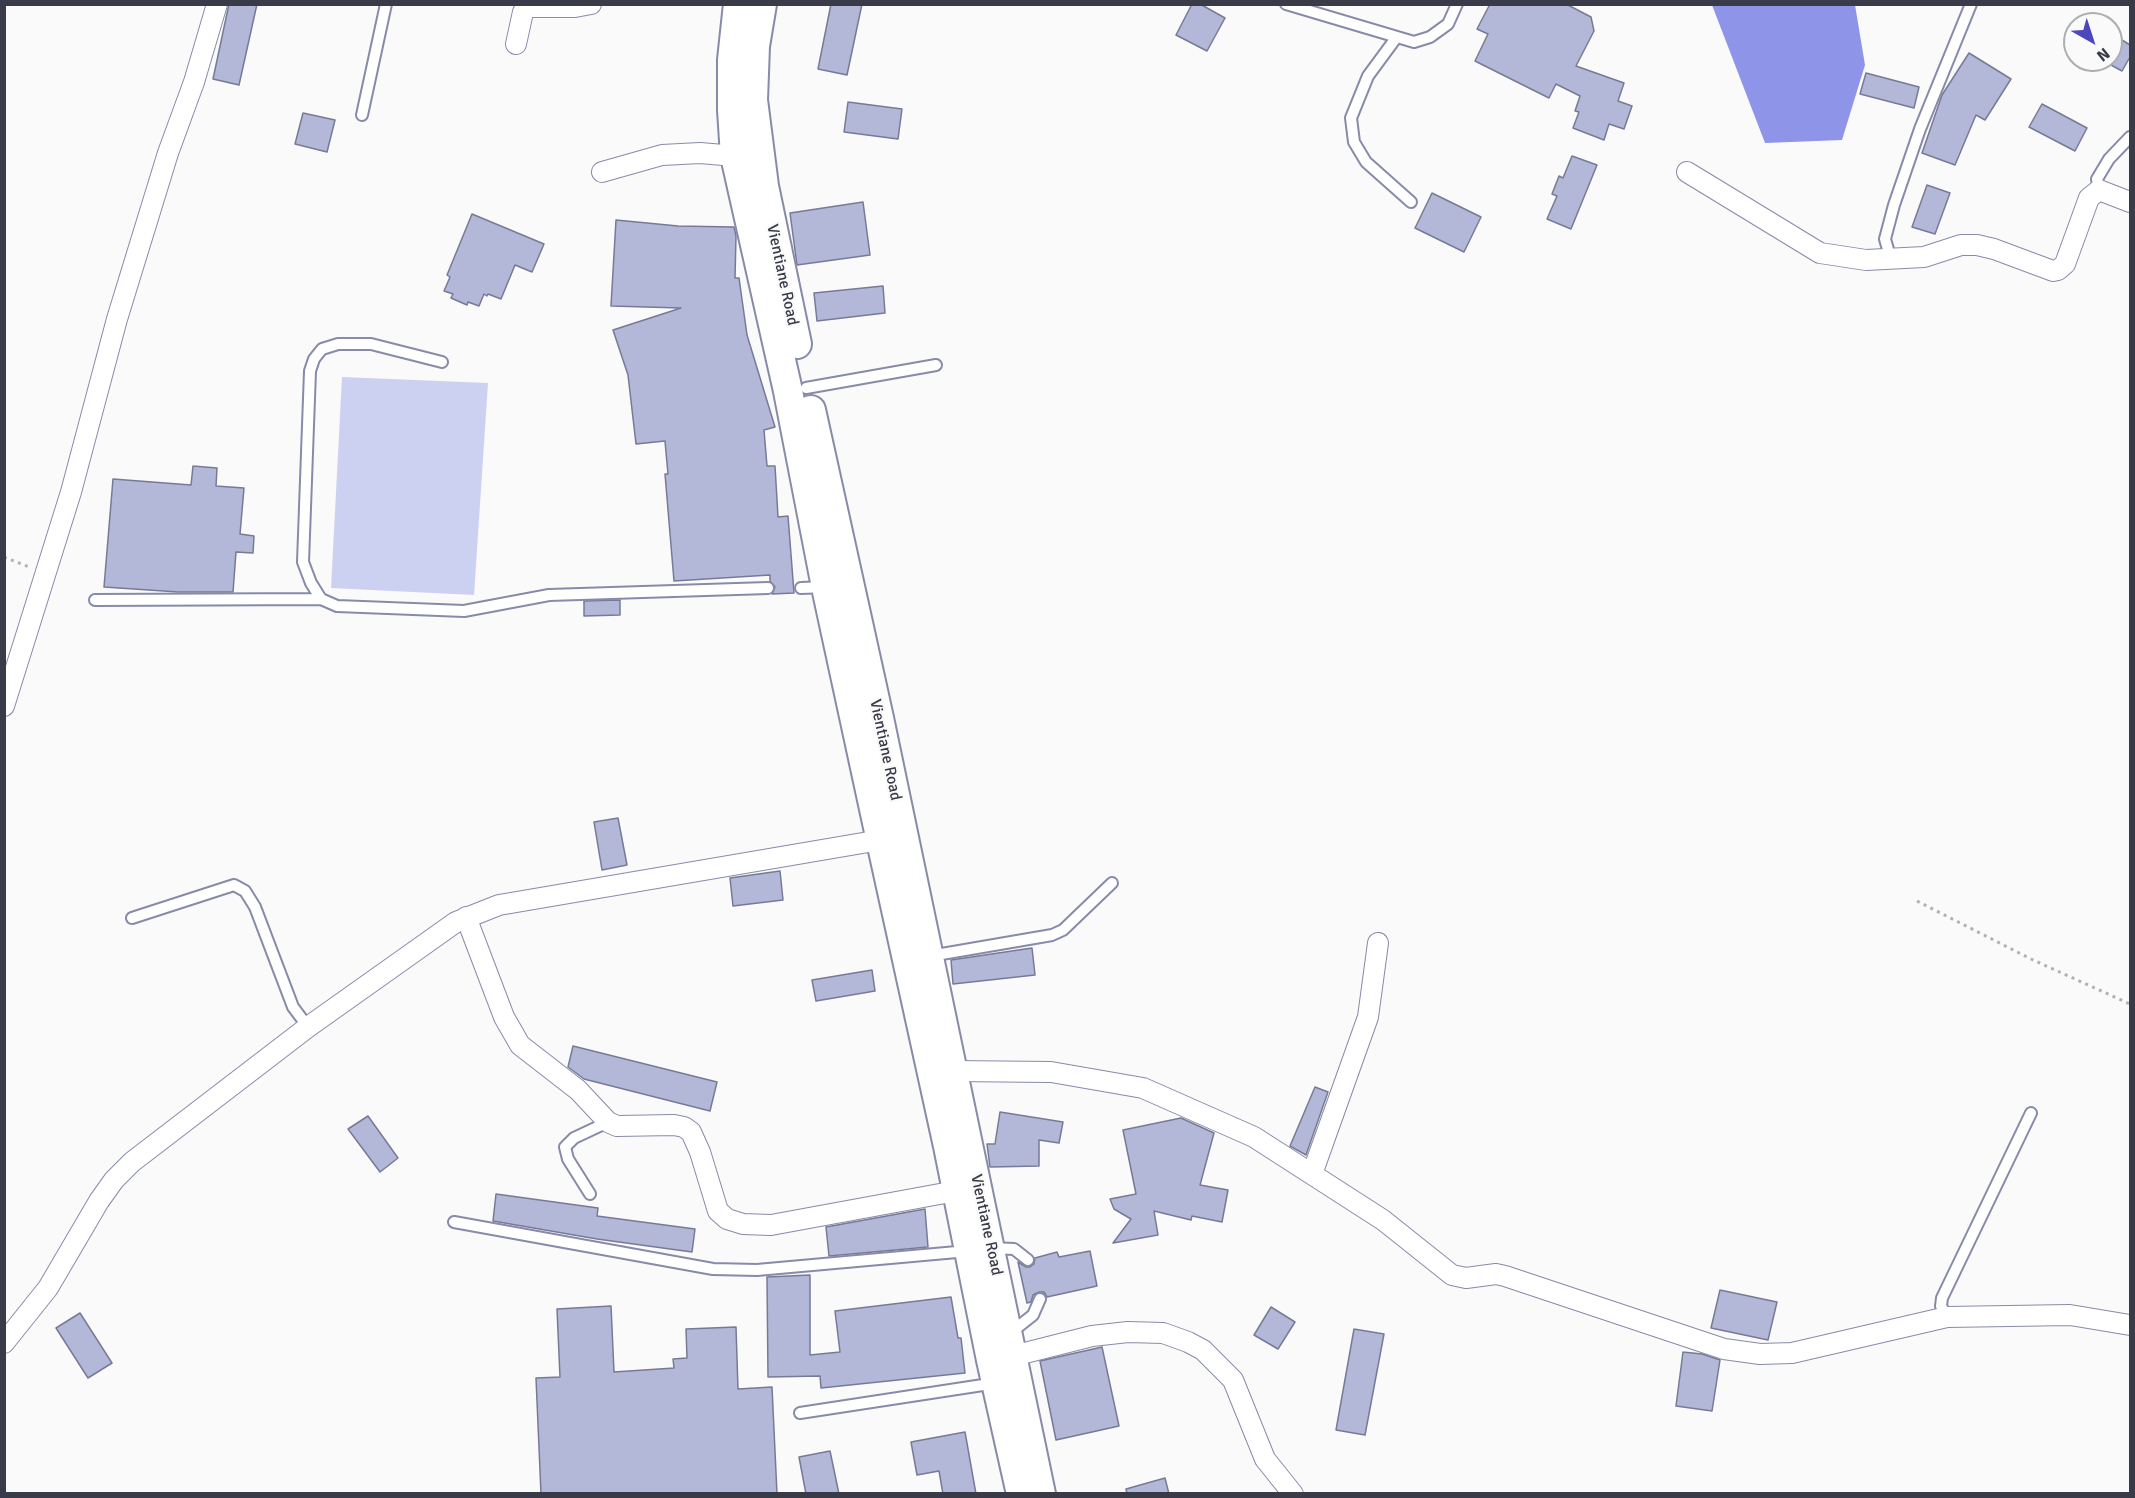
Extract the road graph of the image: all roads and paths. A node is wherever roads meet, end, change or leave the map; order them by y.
1 (217, 4) edge
2 (386, 4) edge
3 (591, 4) edge
4 (738, 4) edge
5 (762, 4) edge
6 (1286, 4) edge
7 (1457, 4) edge
8 (1971, 4) edge
9 (1396, 38) junction
10 (516, 44) dead end
11 (362, 115) dead end
12 (2130, 137) edge
13 (735, 156) junction
14 (602, 172) dead end
15 (1687, 172) dead end
16 (2099, 189) junction
17 (1411, 202) dead end
18 (2130, 202) edge
19 (1891, 260) junction
20 (442, 362) dead end
21 (936, 365) dead end
22 (806, 388) junction
23 (4, 557) edge
24 (45, 574) junction
25 (768, 588) dead end
26 (321, 599) junction
27 (95, 600) dead end
28 (4, 706) edge
29 (892, 838) junction
30 (1112, 882) dead end
31 (1917, 901) dead end
32 (466, 917) junction
33 (132, 918) dead end
34 (1378, 943) dead end
35 (929, 956) junction
36 (2130, 1004) edge
37 (308, 1027) junction
38 (952, 1071) junction
39 (2031, 1113) dead end
40 (608, 1122) junction
41 (1312, 1174) junction
42 (956, 1191) junction
43 (590, 1194) dead end
44 (454, 1222) dead end
45 (979, 1249) junction
46 (1028, 1260) dead end
47 (1040, 1299) dead end
48 (1947, 1317) junction
49 (2130, 1325) edge
50 (4, 1343) edge
51 (1011, 1345) junction
52 (996, 1383) junction
53 (800, 1413) dead end
54 (1021, 1494) edge
55 (1041, 1494) edge
56 (1293, 1494) edge

1 - 24 street
2 - 11 lane
3 - 10 street
4 - 13 main road
5 - 22 main road, Vientiane Road
6 - 9 lane
7 - 9 lane
8 - 19 lane
9 - 17 lane
12 - 16 lane
13 - 14 street
13 - 29 main road
15 - 19 street
16 - 18 street
16 - 19 street
20 - 26 lane
21 - 22 lane
22 - 29 main road, Vientiane Road
23 - 24 path
24 - 28 street
25 - 26 lane
26 - 27 lane
29 - 32 street
29 - 35 main road, Vientiane Road
29 - 42 main road
30 - 35 lane
31 - 36 path
32 - 37 street
32 - 40 street
33 - 37 lane
34 - 41 street
35 - 38 main road, Vientiane Road
37 - 50 street
38 - 41 street
38 - 45 main road, Vientiane Road
39 - 48 lane
40 - 42 street
40 - 43 lane
41 - 48 street
42 - 45 main road
44 - 45 lane
45 - 46 lane
45 - 51 main road, Vientiane Road
45 - 52 main road
47 - 51 lane
48 - 49 street
51 - 55 main road, Vientiane Road
51 - 56 street
52 - 53 lane
52 - 54 main road

